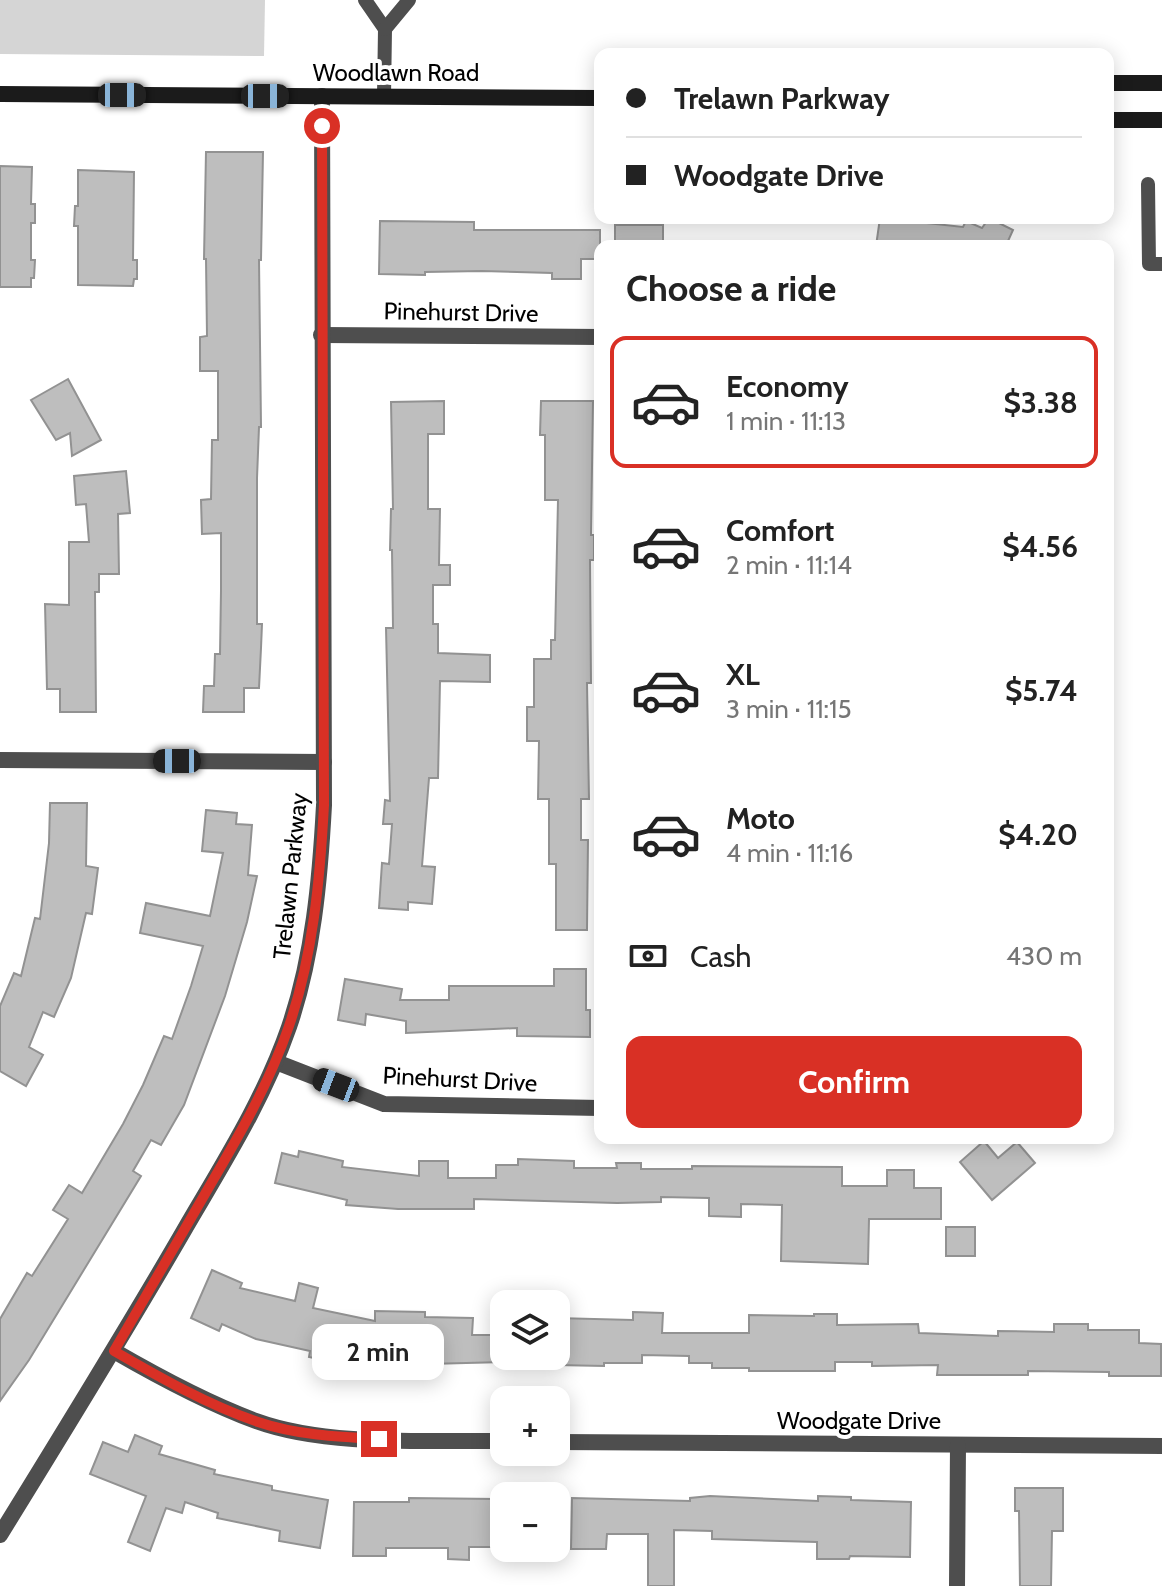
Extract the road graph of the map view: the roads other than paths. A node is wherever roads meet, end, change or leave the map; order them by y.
1 (365, 0) edge
2 (409, 0) edge
3 (385, 29) junction
4 (1114, 83) edge
5 (1162, 83) edge
6 (0, 94) edge
7 (322, 96) junction
8 (384, 96) junction
9 (594, 98) edge
10 (1114, 120) edge
11 (1162, 120) edge
12 (1148, 184) dead end
13 (1162, 264) edge
14 (321, 335) junction
15 (594, 337) edge
16 (0, 760) edge
17 (324, 762) junction
18 (276, 1062) junction
19 (594, 1108) edge
20 (114, 1351) junction
21 (490, 1441) edge
22 (570, 1442) edge
23 (958, 1445) junction
24 (1162, 1446) edge
25 (0, 1535) edge
26 (957, 1586) edge

1 - 3 lane
2 - 3 lane
3 - 8 lane
4 - 5 main road
6 - 7 main road, Woodlawn Road
7 - 8 main road, Woodlawn Road
7 - 14 street, Trelawn Parkway
8 - 9 main road, Woodlawn Road
10 - 11 main road
12 - 13 lane
14 - 15 street, Pinehurst Drive
14 - 17 street, Trelawn Parkway
16 - 17 street
17 - 18 street, Trelawn Parkway
18 - 19 street, Pinehurst Drive
18 - 20 street, Trelawn Parkway
20 - 21 street
20 - 25 street, Trelawn Parkway
22 - 23 street, Woodgate Drive
23 - 24 street, Woodgate Drive
23 - 26 street

